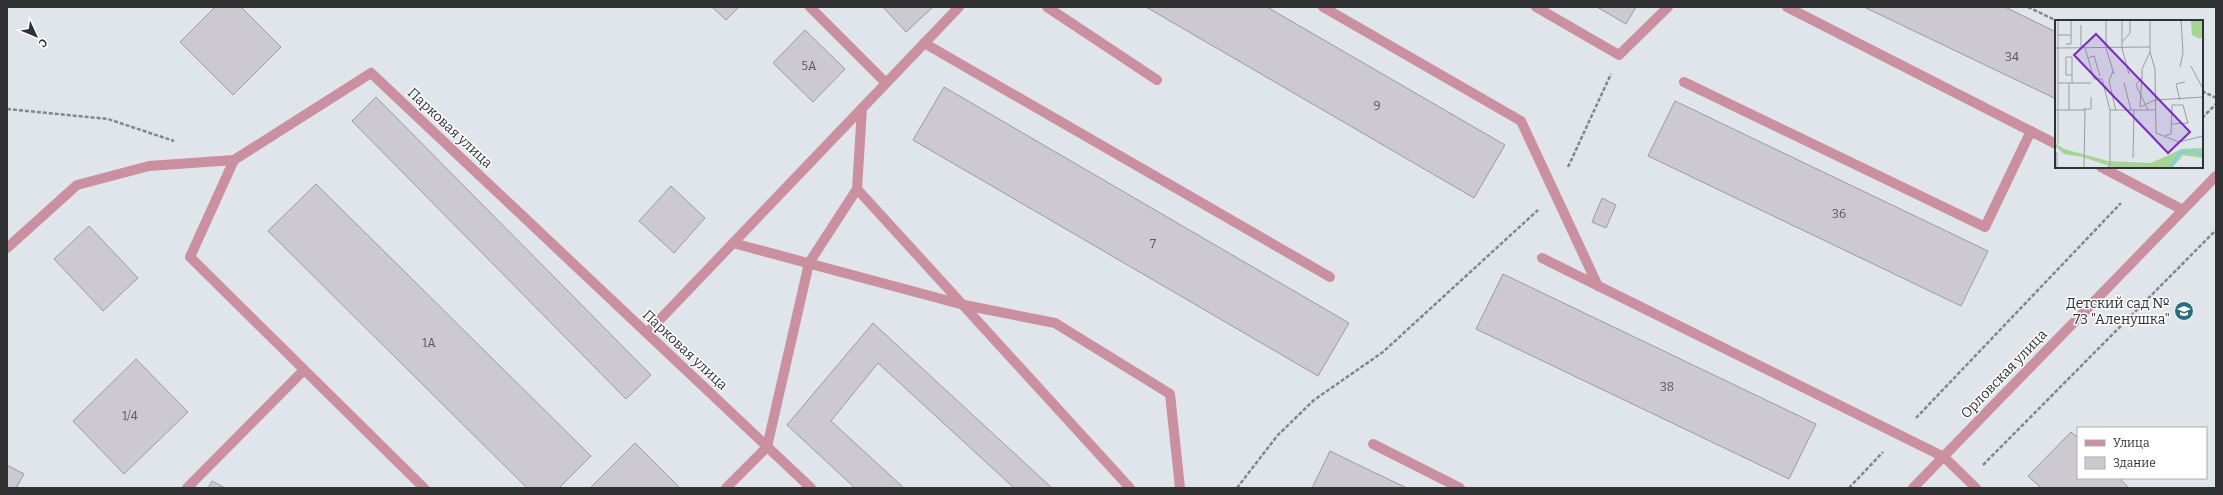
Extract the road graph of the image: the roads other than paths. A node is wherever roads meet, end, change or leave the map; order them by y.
1 (810, 7) edge
2 (959, 7) edge
3 (1047, 7) edge
4 (1323, 7) edge
5 (1536, 7) edge
6 (1668, 7) edge
7 (1787, 7) edge
8 (924, 43) junction
9 (1157, 80) dead end
10 (886, 82) junction
11 (1684, 82) dead end
12 (862, 108) junction
13 (2031, 131) junction
14 (2055, 143) edge
15 (234, 160) junction
16 (2103, 168) edge
17 (2216, 176) edge
18 (857, 189) junction
19 (2183, 210) junction
20 (732, 243) junction
21 (7, 248) edge
22 (1542, 258) dead end
23 (809, 264) junction
24 (1330, 277) dead end
25 (1598, 286) junction
26 (964, 305) junction
27 (647, 333) junction
28 (304, 370) junction
29 (1373, 444) dead end
30 (767, 446) junction
31 (1944, 457) junction
32 (187, 488) edge
33 (424, 488) edge
34 (726, 488) edge
35 (811, 488) edge
36 (1130, 488) edge
37 (1180, 488) edge
38 (1460, 488) edge
39 (1913, 488) edge
40 (1976, 488) edge

1 - 10 street
2 - 8 street
3 - 9 street
4 - 25 street
5 - 6 street
7 - 13 street
8 - 10 street
8 - 24 street
10 - 12 street
11 - 13 street
12 - 18 street
12 - 20 street
13 - 14 street
15 - 21 street, Парковая улица
15 - 27 street, Парковая улица
15 - 28 street
16 - 19 street
17 - 19 street, Орловская улица
18 - 23 street
18 - 26 street
19 - 31 street, Орловская улица
20 - 23 street
20 - 27 street
22 - 25 street
23 - 26 street
23 - 30 street
25 - 31 street
26 - 36 street
26 - 37 street
27 - 30 street, Парковая улица
28 - 32 street
28 - 33 street
29 - 38 street
30 - 34 street
30 - 35 street, Парковая улица
31 - 39 street, Орловская улица
31 - 40 street

